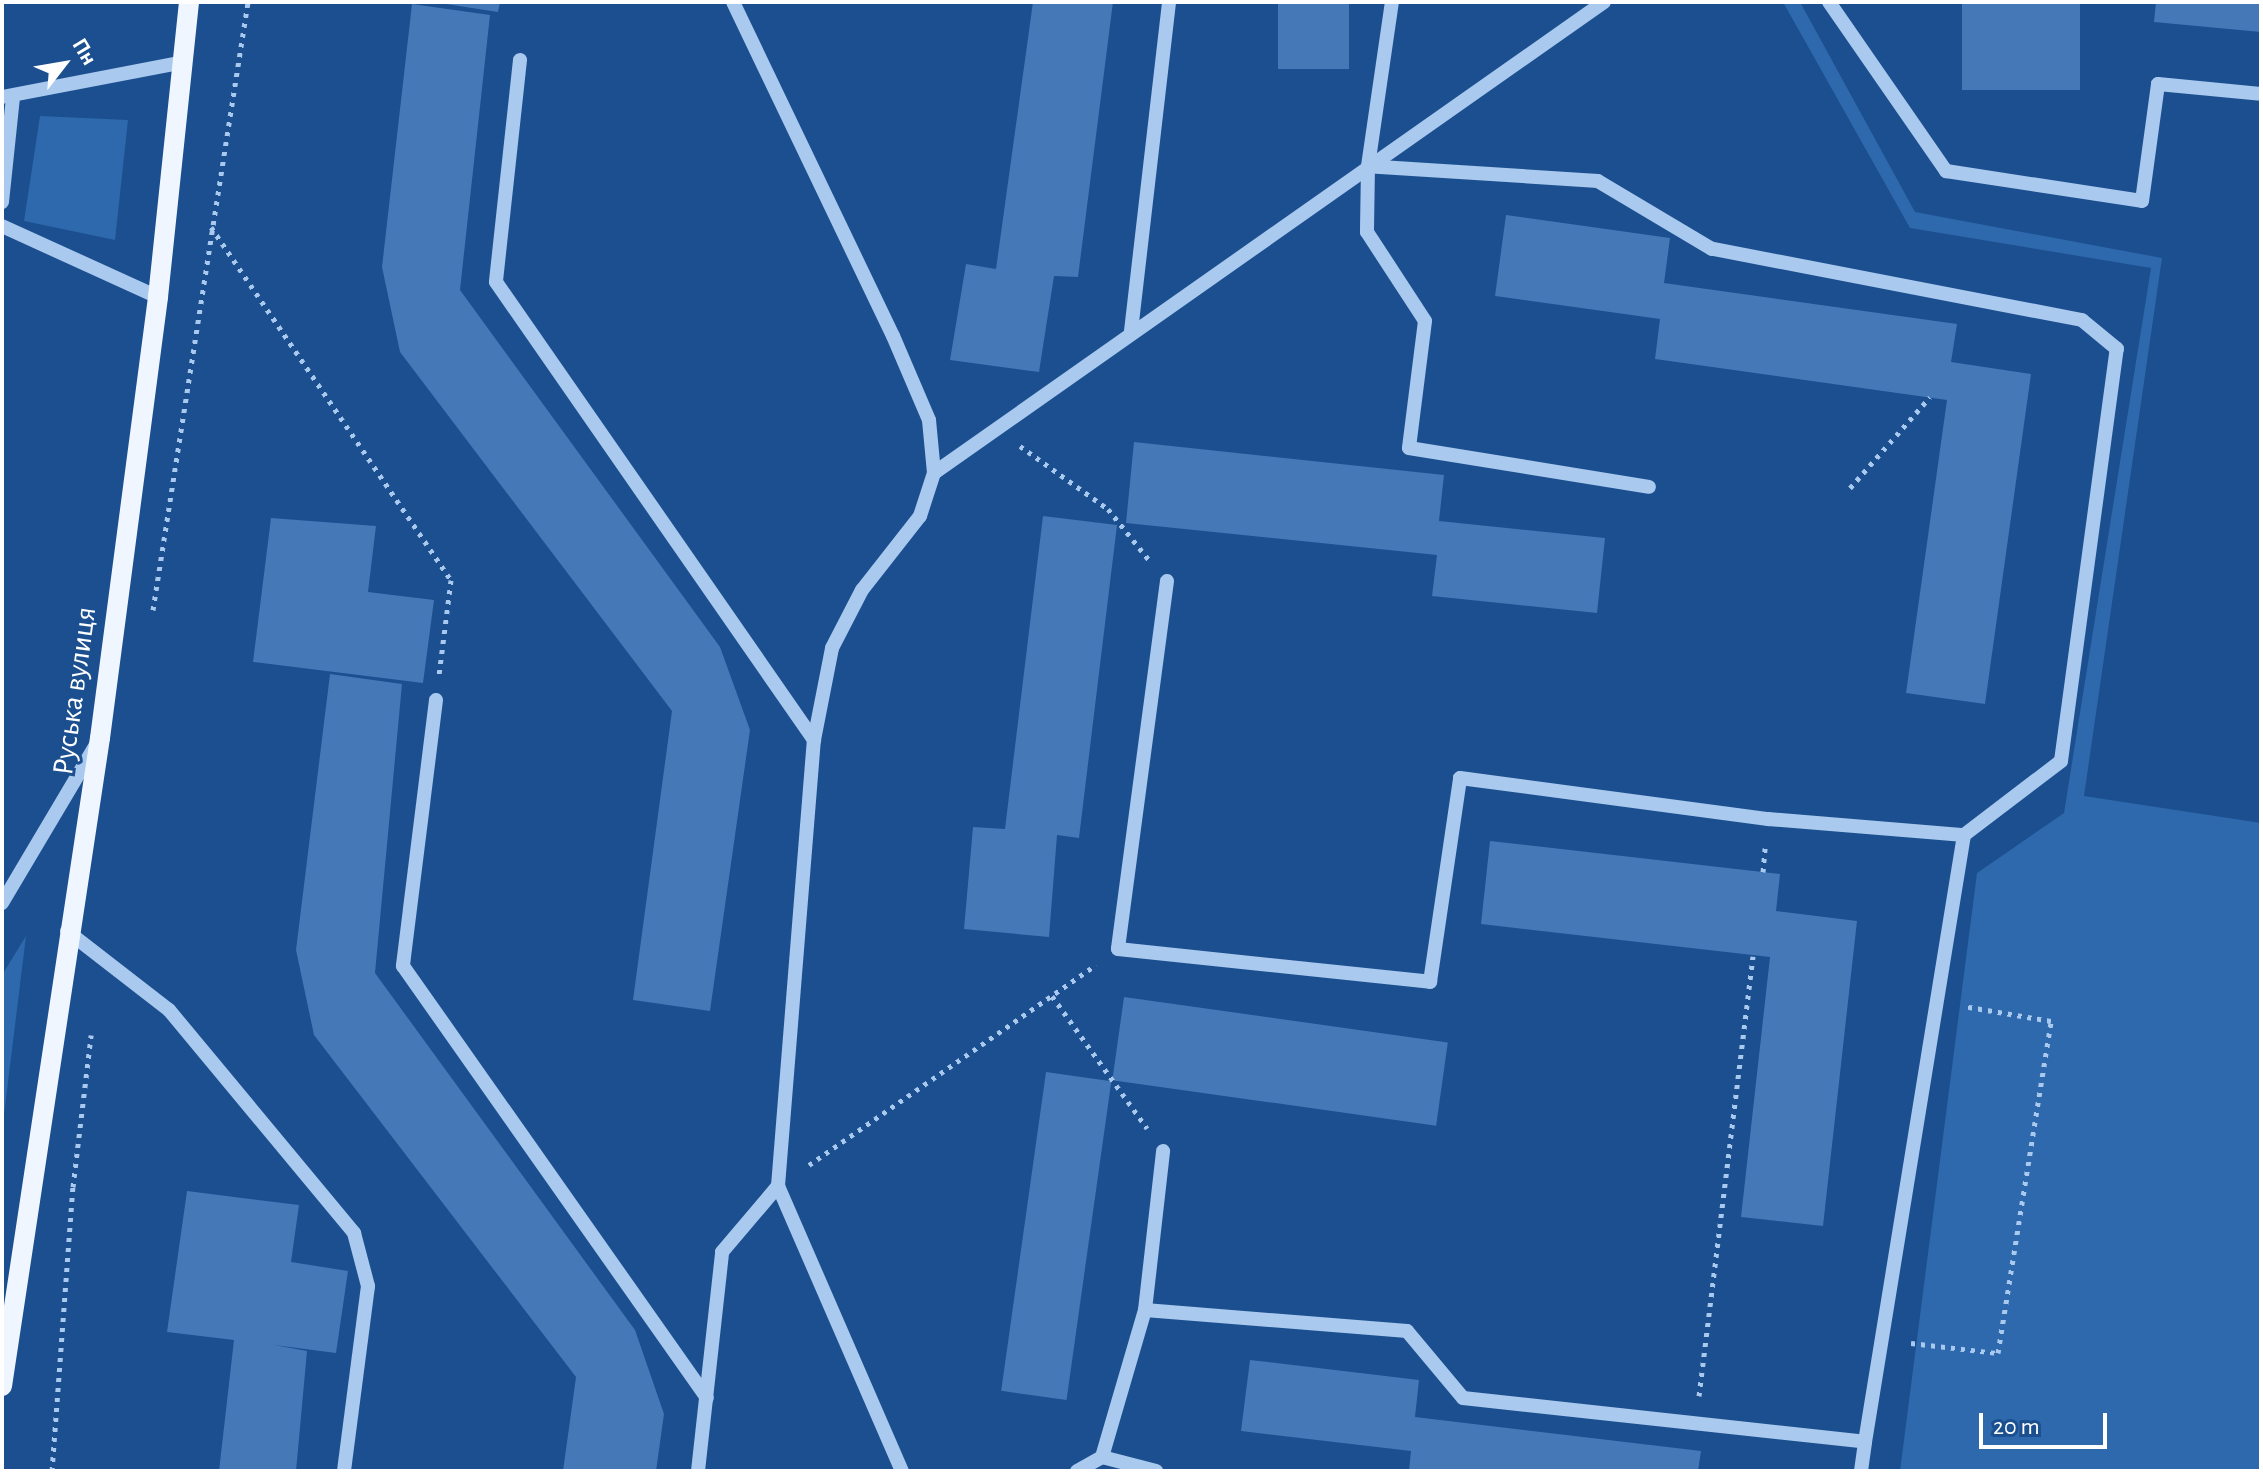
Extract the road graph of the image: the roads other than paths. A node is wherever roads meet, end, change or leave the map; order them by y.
1 (189, 2) edge
2 (733, 2) edge
3 (1169, 2) edge
4 (1392, 2) edge
5 (1604, 2) edge
6 (1829, 2) edge
7 (520, 60) dead end
8 (184, 62) junction
9 (2261, 94) edge
10 (8, 97) edge
11 (1368, 166) junction
12 (2, 202) edge
13 (2, 226) edge
14 (158, 297) junction
15 (1131, 331) junction
16 (934, 473) junction
17 (1649, 487) dead end
18 (1167, 581) road end
19 (436, 700) road end
20 (100, 738) junction
21 (814, 740) junction
22 (1964, 835) junction
23 (2, 903) edge
24 (67, 931) junction
25 (1163, 1151) road end
26 (778, 1186) junction
27 (1145, 1310) junction
28 (2, 1386) edge
29 (707, 1398) junction
30 (1865, 1442) junction
31 (1102, 1457) junction
32 (344, 1471) edge
33 (698, 1471) edge
34 (902, 1471) edge
35 (1077, 1471) edge
36 (1156, 1471) edge
37 (1861, 1471) edge

1 - 8 main road, Руська вулиця
2 - 16 lane
3 - 15 lane
4 - 11 lane
5 - 11 lane
6 - 9 lane
7 - 21 lane
8 - 10 lane
8 - 14 main road, Руська вулиця
10 - 12 lane
11 - 15 lane
11 - 17 lane
11 - 22 lane
13 - 14 lane
14 - 20 main road, Руська вулиця
15 - 16 lane
16 - 21 lane
18 - 22 lane
19 - 29 lane
20 - 23 lane
20 - 24 main road, Руська вулиця
21 - 26 lane
22 - 30 lane
24 - 28 main road, Руська вулиця
24 - 32 lane
25 - 27 lane
26 - 29 lane
26 - 34 lane
27 - 30 lane
27 - 31 lane
29 - 33 lane
30 - 37 lane
31 - 35 lane
31 - 36 lane

